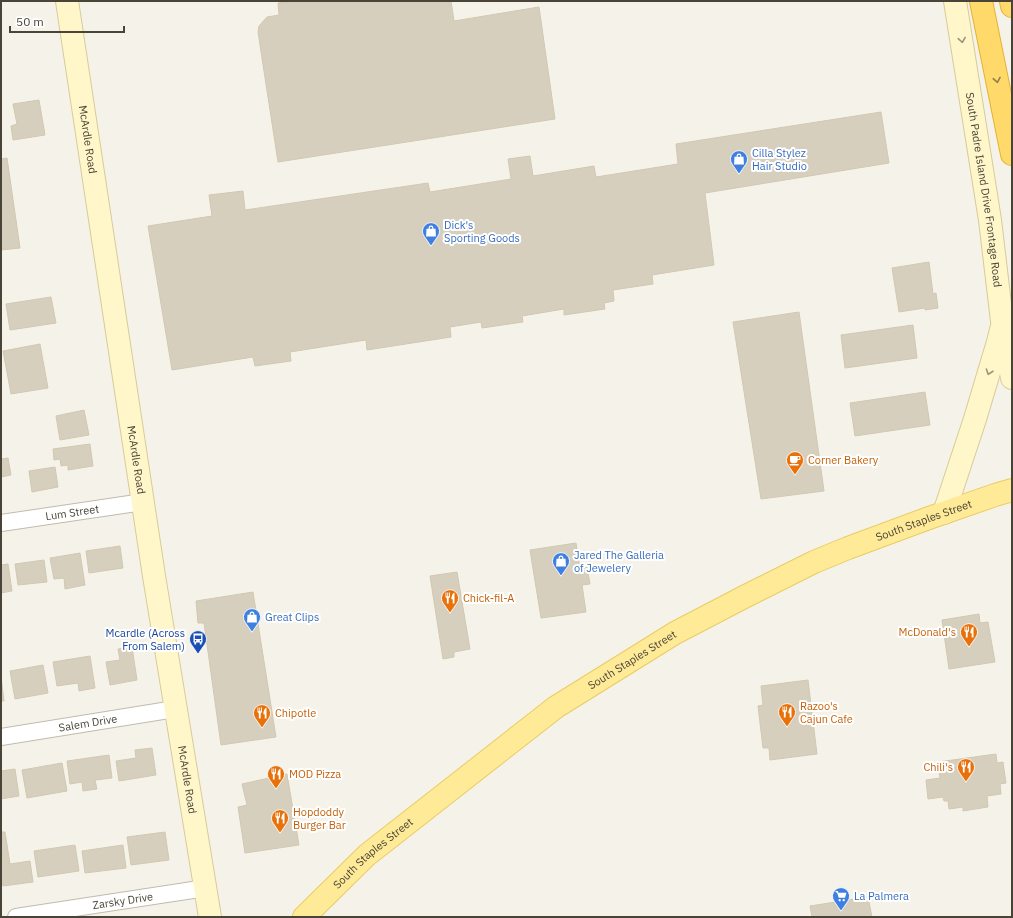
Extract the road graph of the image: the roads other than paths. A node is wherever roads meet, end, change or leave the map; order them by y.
1 (67, 1) edge
2 (955, 1) edge
3 (981, 1) edge
4 (1011, 1) edge
5 (1012, 6) edge
6 (1012, 154) edge
7 (1002, 321) junction
8 (1012, 340) edge
9 (1012, 378) edge
10 (1012, 490) edge
11 (143, 502) junction
12 (944, 513) junction
13 (1, 524) edge
14 (176, 709) junction
15 (1, 737) edge
16 (206, 888) junction
17 (16, 917) edge
18 (210, 917) edge
19 (304, 917) edge

1 - 11 main road, McArdle Road
2 -> 7 main road, South Padre Island Drive Frontage Road
3 -> 6 highway
4 - 5 highway
7 - 8 main road
7 - 9 main road, South Padre Island Drive Frontage Road
7 -> 12 main road
10 - 12 main road, South Staples Street
11 - 13 street, Lum Street
11 - 14 main road, McArdle Road
12 - 19 main road, South Staples Street
14 - 15 street, Salem Drive
14 - 16 main road, McArdle Road
16 - 17 street, Zarsky Drive
16 - 18 main road, McArdle Road

